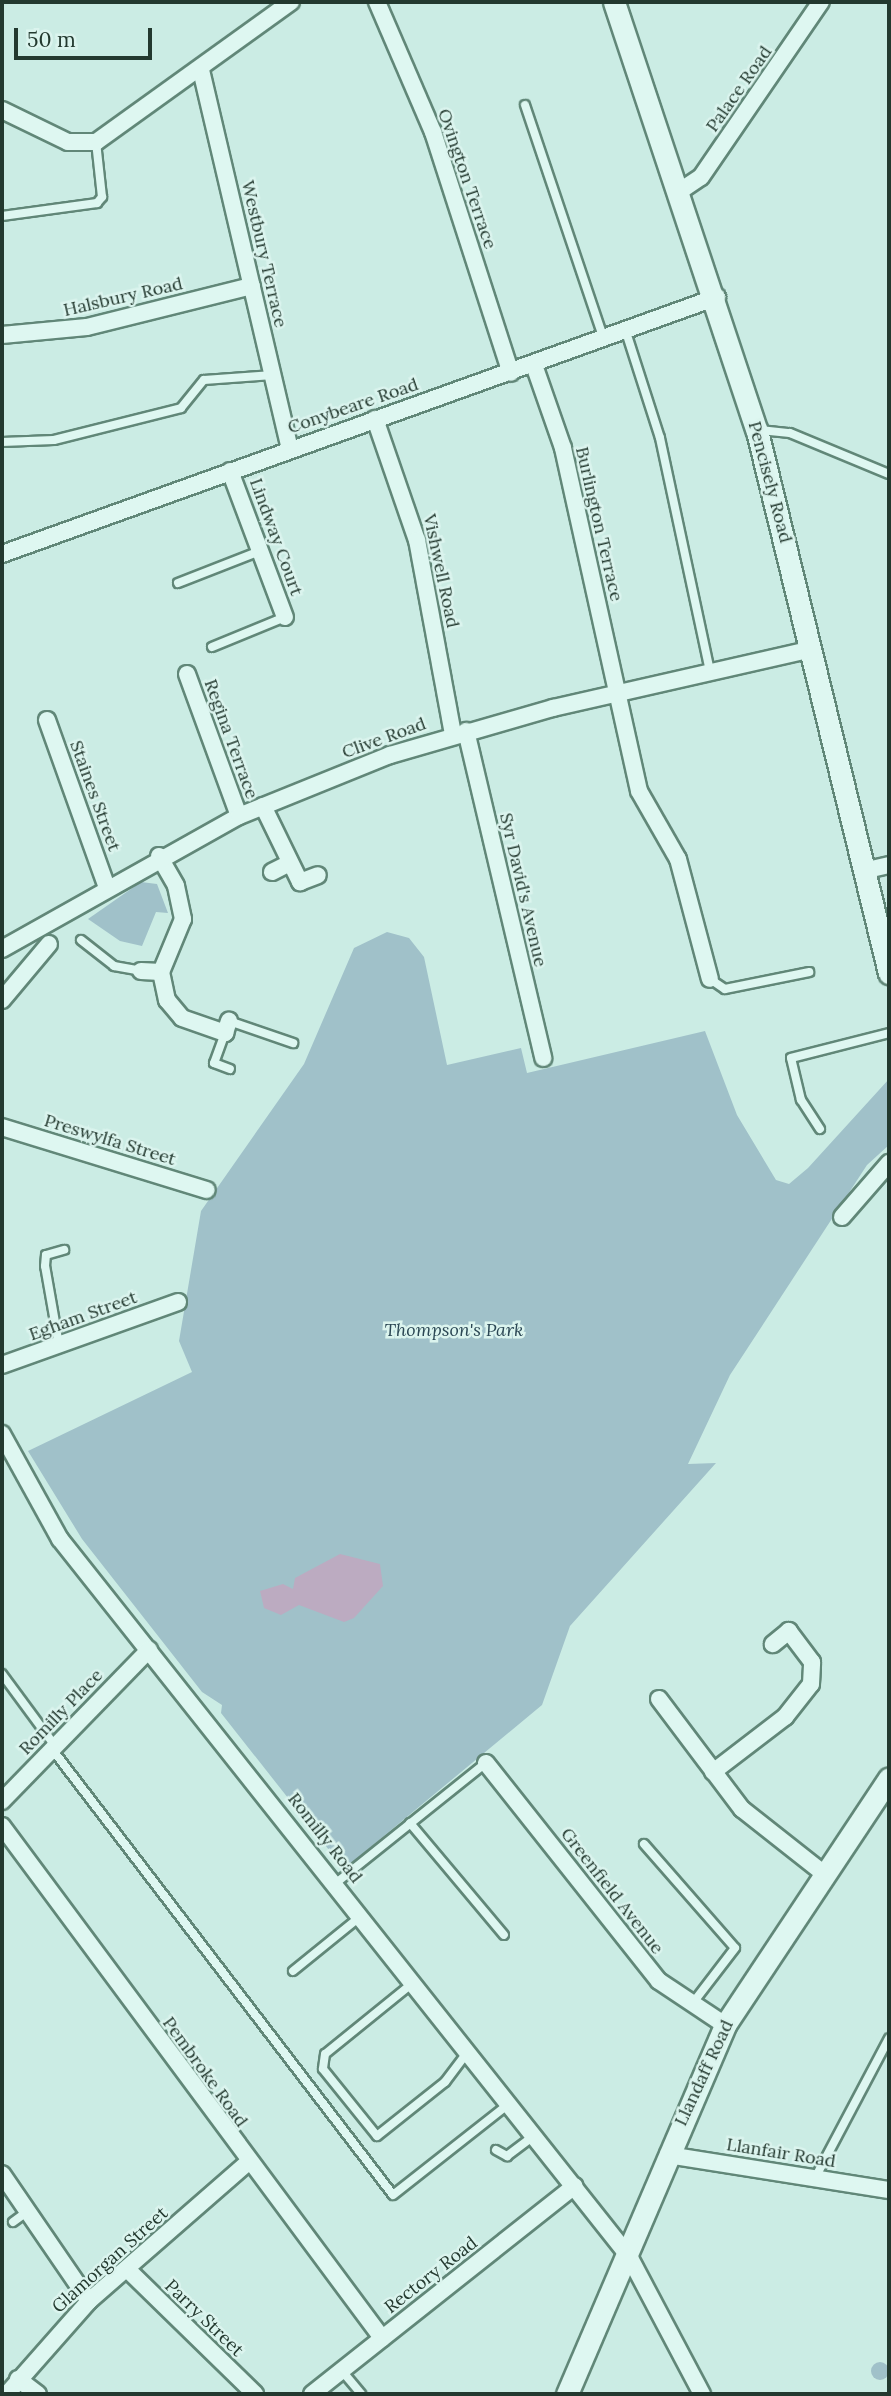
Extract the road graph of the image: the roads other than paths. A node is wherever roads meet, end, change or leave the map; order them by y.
1 (291, 2) edge
2 (377, 2) edge
3 (614, 2) edge
4 (821, 2) edge
5 (201, 70) junction
6 (525, 104) dead end
7 (2, 110) edge
8 (96, 142) junction
9 (680, 191) junction
10 (2, 216) edge
11 (252, 286) junction
12 (717, 297) junction
13 (626, 332) junction
14 (2, 335) edge
15 (604, 340) junction
16 (534, 365) junction
17 (511, 373) junction
18 (273, 375) junction
19 (375, 419) junction
20 (757, 431) junction
21 (2, 442) edge
22 (290, 448) junction
23 (230, 471) junction
24 (889, 474) edge
25 (262, 550) junction
26 (2, 554) edge
27 (178, 583) dead end
28 (285, 617) joint
29 (212, 647) dead end
30 (812, 649) junction
31 (710, 672) junction
32 (187, 674) dead end
33 (618, 694) junction
34 (47, 720) dead end
35 (460, 733) junction
36 (263, 806) junction
37 (239, 816) junction
38 (159, 856) junction
39 (288, 864) junction
40 (889, 864) edge
41 (863, 871) junction
42 (272, 872) dead end
43 (318, 874) dead end
44 (106, 885) junction
45 (81, 940) dead end
46 (48, 944) dead end
47 (2, 948) edge
48 (141, 971) joint
49 (161, 972) junction
50 (809, 972) dead end
51 (889, 973) edge
52 (710, 979) joint
53 (2, 1000) edge
54 (227, 1027) junction
55 (889, 1033) edge
56 (293, 1042) dead end
57 (543, 1058) dead end
58 (230, 1069) dead end
59 (2, 1128) edge
60 (820, 1129) dead end
61 (889, 1163) edge
62 (208, 1190) dead end
63 (842, 1217) dead end
64 (64, 1250) dead end
65 (178, 1302) dead end
66 (59, 1345) junction
67 (2, 1365) edge
68 (2, 1434) edge
69 (772, 1644) dead end
70 (149, 1650) junction
71 (2, 1674) edge
72 (659, 1699) dead end
73 (53, 1748) junction
74 (486, 1763) joint
75 (713, 1772) junction
76 (889, 1778) edge
77 (2, 1801) edge
78 (410, 1823) junction
79 (2, 1826) edge
80 (644, 1844) dead end
81 (823, 1874) junction
82 (336, 1883) junction
83 (362, 1915) junction
84 (504, 1936) dead end
85 (293, 1971) dead end
86 (414, 1982) junction
87 (690, 2006) junction
88 (725, 2025) junction
89 (889, 2038) edge
90 (468, 2051) junction
91 (510, 2103) junction
92 (535, 2135) junction
93 (496, 2150) dead end
94 (668, 2155) junction
95 (247, 2163) junction
96 (2, 2174) edge
97 (815, 2179) junction
98 (574, 2186) junction
99 (889, 2190) edge
100 (28, 2211) junction
101 (13, 2222) dead end
102 (630, 2258) junction
103 (127, 2269) junction
104 (89, 2301) junction
105 (382, 2338) junction
106 (342, 2371) junction
107 (18, 2379) junction
108 (7, 2394) edge
109 (38, 2394) edge
110 (254, 2394) edge
111 (312, 2394) edge
112 (361, 2394) edge
113 (567, 2394) edge
114 (702, 2394) edge

1 - 5 street
2 - 17 street, Ovington Terrace
3 - 9 main road, Pencisely Road
4 - 9 street, Palace Road
5 - 8 street
5 - 11 street, Westbury Terrace
6 - 15 lane
7 - 8 street
8 - 10 lane
9 - 12 main road, Pencisely Road
11 - 14 street, Halsbury Road
11 - 18 street, Westbury Terrace
12 - 13 street, Conybeare Road
12 - 20 main road, Pencisely Road
13 - 15 street, Conybeare Road
13 - 31 lane
15 - 16 street, Conybeare Road
16 - 17 street, Conybeare Road
16 - 33 street, Burlington Terrace
17 - 19 street, Conybeare Road
18 - 21 lane
18 - 22 street, Westbury Terrace
19 - 22 street, Conybeare Road
19 - 35 street, Vishwell Road
20 - 24 lane
20 - 30 main road, Pencisely Road
22 - 23 street, Conybeare Road
23 - 25 street, Lindway Court
23 - 26 street, Conybeare Road
25 - 27 lane
25 - 28 street, Lindway Court
28 - 29 lane
30 - 31 street, Clive Road
30 - 41 main road, Pencisely Road
31 - 33 street, Clive Road
32 - 37 street, Regina Terrace
33 - 35 street, Clive Road
33 - 52 street, Burlington Terrace
34 - 44 street, Staines Street
35 - 36 street, Clive Road
35 - 57 street, Syr David's Avenue
36 - 37 street, Clive Road
36 - 39 street
37 - 38 street, Clive Road
38 - 44 street, Clive Road
38 - 49 street
39 - 42 street
39 - 43 street
40 - 41 street
41 - 51 main road, Pencisely Road
44 - 47 street, Clive Road
45 - 48 lane
46 - 53 street
48 - 49 street
49 - 54 street
50 - 52 lane
54 - 56 lane
54 - 58 lane
55 - 60 lane
59 - 62 street, Preswylfa Street
61 - 63 street
64 - 66 lane
65 - 66 street, Egham Street
66 - 67 street, Egham Street
68 - 70 street, Romilly Road
69 - 75 street
70 - 73 street, Romilly Place
70 - 82 street, Romilly Road
71 - 73 lane
72 - 75 street
73 - 77 street, Romilly Place
73 - 91 lane
74 - 78 lane
74 - 87 street, Greenfield Avenue
75 - 81 street
76 - 81 main road, Llandaff Road
78 - 82 lane
78 - 84 lane
79 - 95 street, Pembroke Road
80 - 87 lane
81 - 88 main road, Llandaff Road
82 - 83 street, Romilly Road
83 - 85 lane
83 - 86 street, Romilly Road
86 - 90 street, Romilly Road
86 - 90 lane
87 - 88 street, Greenfield Avenue
88 - 94 main road, Llandaff Road
89 - 97 lane
90 - 91 street, Romilly Road
91 - 92 street, Romilly Road
92 - 93 lane
92 - 98 street, Romilly Road
94 - 97 street, Llanfair Road
94 - 102 main road, Llandaff Road
95 - 103 street, Glamorgan Street
95 - 105 street, Pembroke Road
96 - 100 street
97 - 99 street, Llanfair Road
98 - 102 street, Romilly Road
98 - 105 street, Rectory Road
100 - 101 lane
100 - 104 street
102 - 113 main road, Llandaff Road
102 - 114 street, Romilly Road
103 - 104 street, Glamorgan Street
103 - 110 street, Parry Street
104 - 107 street, Glamorgan Street
105 - 106 street, Rectory Road
106 - 111 street, Rectory Road
106 - 112 lane
107 - 108 street, Glamorgan Street
107 - 109 street

